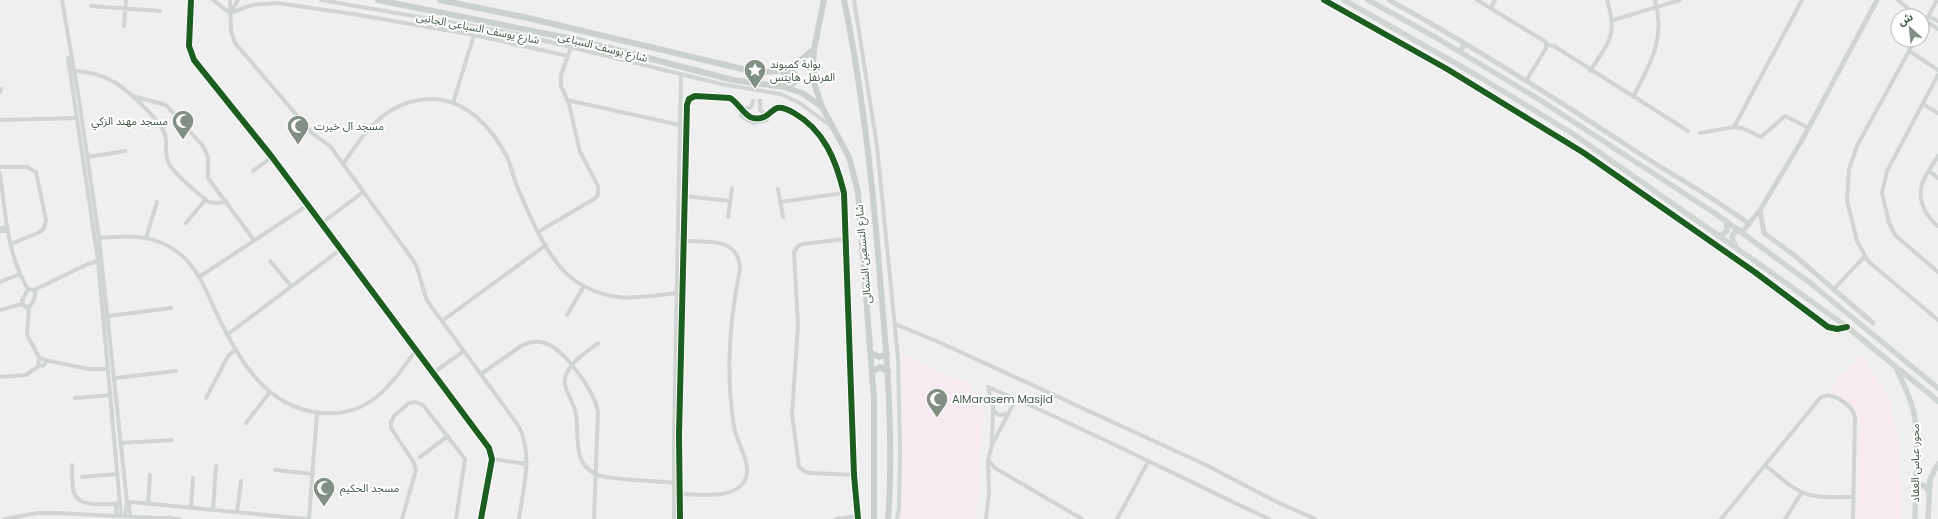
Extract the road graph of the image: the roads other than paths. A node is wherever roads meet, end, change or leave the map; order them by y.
1 (62, 0) edge
2 (126, 0) edge
3 (191, 0) edge
4 (213, 0) edge
5 (230, 0) edge
6 (238, 0) edge
7 (322, 0) edge
8 (378, 0) edge
9 (440, 0) edge
10 (824, 0) edge
11 (844, 0) edge
12 (854, 0) edge
13 (1324, 0) edge
14 (1344, 0) edge
15 (1368, 0) edge
16 (1477, 0) edge
17 (1495, 0) edge
18 (1607, 0) edge
19 (1655, 0) edge
20 (1680, 0) edge
21 (1795, 0) edge
22 (1877, 0) edge
23 (1898, 0) edge
24 (1937, 0) edge
25 (387, 1) edge
26 (1391, 1) edge
27 (400, 2) edge
28 (1801, 2) edge
29 (91, 6) dead end
30 (1657, 7) junction
31 (125, 8) junction
32 (1491, 8) junction
33 (1907, 8) edge
34 (160, 11) dead end
35 (230, 13) junction
36 (1930, 13) edge
37 (1613, 20) junction
38 (1930, 22) edge
39 (124, 26) dead end
40 (1938, 29) edge
41 (474, 35) junction
42 (1464, 44) junction
43 (1547, 45) junction
44 (571, 47) junction
45 (1911, 48) edge
46 (814, 49) junction
47 (1909, 51) junction
48 (1460, 52) junction
49 (568, 56) junction
50 (68, 58) dead end
51 (1938, 70) edge
52 (75, 71) junction
53 (700, 71) junction
54 (781, 71) junction
55 (1590, 71) junction
56 (681, 74) junction
57 (1938, 75) edge
58 (697, 79) junction
59 (1526, 81) junction
60 (780, 86) junction
61 (755, 91) junction
62 (762, 92) junction
63 (135, 97) junction
64 (1633, 97) junction
65 (567, 100) junction
66 (453, 103) junction
67 (1923, 104) junction
68 (822, 107) junction
69 (741, 110) junction
70 (1938, 113) edge
71 (767, 116) junction
72 (78, 118) junction
73 (0, 120) edge
74 (680, 125) junction
75 (1734, 127) junction
76 (1809, 128) junction
77 (835, 129) junction
78 (1688, 131) dead end
79 (1700, 133) dead end
80 (125, 151) dead end
81 (1938, 156) edge
82 (88, 157) junction
83 (272, 157) junction
84 (343, 164) junction
85 (0, 167) edge
86 (253, 171) dead end
87 (1929, 171) junction
88 (0, 173) edge
89 (1938, 178) edge
90 (732, 188) dead end
91 (778, 189) dead end
92 (363, 192) junction
93 (844, 193) junction
94 (684, 196) junction
95 (206, 200) junction
96 (730, 201) junction
97 (157, 202) dead end
98 (226, 202) junction
99 (780, 202) junction
100 (308, 205) junction
101 (1760, 210) junction
102 (728, 217) dead end
103 (783, 217) dead end
104 (1726, 220) junction
105 (186, 223) dead end
106 (322, 223) junction
107 (1749, 224) junction
108 (1938, 226) edge
109 (0, 228) edge
110 (8, 229) junction
111 (1740, 231) junction
112 (0, 232) edge
113 (538, 232) junction
114 (1718, 236) junction
115 (99, 238) junction
116 (146, 238) junction
117 (845, 239) junction
118 (254, 240) junction
119 (682, 241) junction
120 (11, 244) junction
121 (546, 245) junction
122 (341, 249) junction
123 (1737, 249) junction
124 (1864, 256) junction
125 (98, 261) junction
126 (270, 261) dead end
127 (1938, 272) edge
128 (20, 274) junction
129 (199, 277) junction
130 (0, 282) edge
131 (291, 286) junction
132 (584, 286) junction
133 (28, 289) junction
134 (34, 290) junction
135 (1833, 290) junction
136 (676, 293) junction
137 (22, 304) junction
138 (29, 307) junction
139 (171, 308) dead end
140 (0, 310) edge
141 (567, 315) dead end
142 (108, 316) junction
143 (1938, 320) edge
144 (442, 322) junction
145 (1873, 323) dead end
146 (895, 324) junction
147 (1847, 327) junction
148 (227, 335) junction
149 (598, 343) dead end
150 (235, 350) junction
151 (416, 350) junction
152 (464, 351) junction
153 (871, 353) junction
154 (887, 353) junction
155 (43, 363) junction
156 (1894, 364) junction
157 (572, 366) junction
158 (108, 369) junction
159 (176, 371) dead end
160 (872, 372) junction
161 (888, 372) junction
162 (433, 373) junction
163 (481, 374) junction
164 (0, 377) edge
165 (115, 378) junction
166 (1938, 388) edge
167 (270, 392) junction
168 (111, 395) junction
169 (75, 398) dead end
170 (206, 398) dead end
171 (1016, 399) junction
172 (1938, 401) edge
173 (993, 410) junction
174 (317, 413) junction
175 (1008, 414) junction
176 (246, 424) dead end
177 (448, 436) junction
178 (172, 440) dead end
179 (120, 443) junction
180 (992, 445) junction
181 (420, 456) dead end
182 (492, 459) junction
183 (988, 460) junction
184 (1148, 462) junction
185 (526, 464) junction
186 (1938, 464) edge
187 (72, 465) dead end
188 (1765, 465) junction
189 (216, 466) dead end
190 (275, 470) dead end
191 (117, 474) junction
192 (313, 474) junction
193 (150, 475) dead end
194 (597, 475) junction
195 (854, 475) junction
196 (82, 477) dead end
197 (193, 478) dead end
198 (241, 481) dead end
199 (674, 483) junction
200 (1802, 492) junction
201 (1915, 492) junction
202 (1928, 492) junction
203 (681, 494) junction
204 (1853, 497) junction
205 (119, 503) junction
206 (148, 504) junction
207 (191, 508) junction
208 (213, 510) junction
209 (237, 512) junction
210 (116, 515) junction
211 (125, 515) junction
212 (857, 517) edge
213 (5, 519) edge
214 (169, 519) edge
215 (179, 519) edge
216 (308, 519) edge
217 (402, 519) edge
218 (456, 519) edge
219 (481, 519) edge
220 (519, 519) edge
221 (594, 519) edge
222 (674, 519) edge
223 (680, 519) edge
224 (836, 519) edge
225 (874, 519) edge
226 (888, 519) edge
227 (897, 519) edge
228 (986, 519) edge
229 (1082, 519) edge
230 (1117, 519) edge
231 (1269, 519) edge
232 (1315, 519) edge
233 (1721, 519) edge
234 (1785, 519) edge
235 (1852, 519) edge
236 (1915, 519) edge
237 (1928, 519) edge

1 - 52 street
2 - 31 street
3 - 83 street
4 - 35 street
5 - 35 street
6 - 35 street
7 - 44 street, شارع يوسف السباعى الجانبى
8 - 25 main road, شارع يوسف السباعى
9 - 54 main road, شارع يوسف السباعى
10 - 46 main road, شارع التسعين الشمالى
11 - 154 main road, شارع التسعين الشمالى
12 - 146 street
13 - 147 street
14 - 114 main road
15 - 48 main road
16 - 32 street
17 - 32 street
18 - 37 street
19 - 30 street
20 - 30 street
21 - 28 street
22 - 76 street
23 - 33 street
24 - 36 street
25 - 27 main road, شارع يوسف السباعى
26 - 42 street
27 - 53 main road, شارع يوسف السباعى
28 - 75 street
29 - 31 street
30 - 37 street
30 - 64 street
31 - 34 street
31 - 39 street
32 - 43 street
35 - 41 street
35 - 84 street
37 - 55 street
38 - 40 street
41 - 49 street
41 - 66 street
42 - 48 main road
42 - 59 street
43 - 55 street
43 - 59 street
44 - 49 street
44 - 56 street, شارع يوسف السباعى الجانبى
45 - 47 street
46 - 54 main road, شارع يوسف السباعى
46 - 68 main road, شارع التسعين الشمالى
47 - 51 street
47 - 124 street
48 - 104 main road
49 - 65 street
50 - 72 street
52 - 63 street
52 - 82 street
53 - 58 main road
53 - 60 main road, شارع يوسف السباعى
54 - 60 main road
55 - 64 street
56 - 58 street, شارع يوسف السباعى الجانبى
56 - 74 street
57 - 67 street
58 - 61 street, شارع يوسف السباعى الجانبى
59 - 107 street
60 - 68 main road, شارع يوسف السباعى
61 - 62 street, شارع يوسف السباعى الجانبى
61 - 69 street
62 - 71 street
62 - 77 street, شارع يوسف السباعى الجانبى
63 - 95 street
63 - 98 street
64 - 78 street
65 - 74 street
65 - 113 street
66 - 84 street
66 - 113 street
67 - 70 street
67 - 127 street
68 - 77 main road, شارع التسعين الشمالى
69 - 71 street
69 - 94 street
71 - 93 street
72 - 73 street
72 - 125 street
74 - 136 street
75 - 76 street
75 - 79 street
76 - 101 street
77 - 153 main road, شارع التسعين الشمالى
80 - 82 street
81 - 87 street
82 - 115 street
83 - 86 street
83 - 100 street
84 - 92 street
85 - 120 street
87 - 89 street
87 - 108 street
88 - 110 street
90 - 96 street
91 - 99 street
92 - 106 street
92 - 144 street
93 - 99 street
93 - 117 street
94 - 96 street
94 - 119 street
95 - 98 street
95 - 105 street
96 - 102 street
97 - 116 street
98 - 118 street
99 - 103 street
100 - 106 street
100 - 118 street
101 - 107 street
101 - 135 street
104 - 111 main road
104 - 114 main road
106 - 122 street
107 - 111 street
109 - 110 street
110 - 112 street
110 - 120 street
111 - 123 main road
111 - 166 main road
113 - 121 street
114 - 123 main road
115 - 116 street
115 - 142 street
116 - 129 street
117 - 195 street
117 - 195 street
118 - 129 street
119 - 203 street
119 - 203 street
120 - 128 street
121 - 132 street
121 - 144 street
122 - 131 street
122 - 151 street
123 - 147 main road
124 - 135 street
124 - 143 street
125 - 134 street
125 - 158 street
126 - 131 street
128 - 130 street
128 - 133 street
129 - 148 street
131 - 148 street
132 - 136 street
132 - 141 street
133 - 134 street
133 - 137 street
134 - 138 street
135 - 145 street
136 - 199 street
137 - 138 street
137 - 140 street
138 - 155 street
139 - 142 street
142 - 165 street
144 - 152 street
146 - 227 street
146 - 232 street
147 - 156 main road
148 - 150 street
149 - 157 street
150 - 167 street
150 - 170 street
151 - 162 street
151 - 174 street
152 - 162 street
152 - 163 street
153 - 154 main road
153 - 160 main road, شارع التسعين الشمالى
154 - 161 main road, شارع التسعين الشمالى
155 - 158 street
155 - 164 street
156 - 172 main road
156 - 201 main road, محور عباس العقاد
157 - 163 street
157 - 194 street
157 - 194 street
158 - 168 street
159 - 165 street
160 - 161 main road
160 - 225 main road, شارع التسعين الشمالى
161 - 226 main road, شارع التسعين الشمالى
162 - 182 street
163 - 185 street
165 - 179 street
167 - 174 street
167 - 176 street
168 - 169 street
168 - 191 street
171 - 173 street
171 - 175 street
171 - 184 street
173 - 175 street
173 - 180 street
174 - 192 street
175 - 180 street
177 - 181 street
177 - 217 street
177 - 218 street
178 - 179 street
179 - 211 street
180 - 183 street
182 - 185 street
182 - 219 street
183 - 228 street
183 - 229 street
184 - 230 street
184 - 231 street
185 - 220 street
186 - 202 main road, محور عباس العقاد
187 - 205 street
188 - 200 street
188 - 204 street
188 - 233 street
189 - 208 street
190 - 192 street
191 - 196 street
191 - 205 street
192 - 216 street
193 - 206 street
194 - 199 street
194 - 221 street
195 - 212 street
197 - 207 street
198 - 209 street
199 - 222 street
200 - 204 street
200 - 234 street
201 - 202 main road
201 - 236 main road, محور عباس العقاد
202 - 237 main road, محور عباس العقاد
203 - 223 street
204 - 235 street
205 - 210 street
205 - 211 street
206 - 207 street
206 - 211 street
207 - 208 street
208 - 209 street
209 - 216 street
210 - 211 street
210 - 213 street
211 - 214 street
212 - 224 street
214 - 215 street

